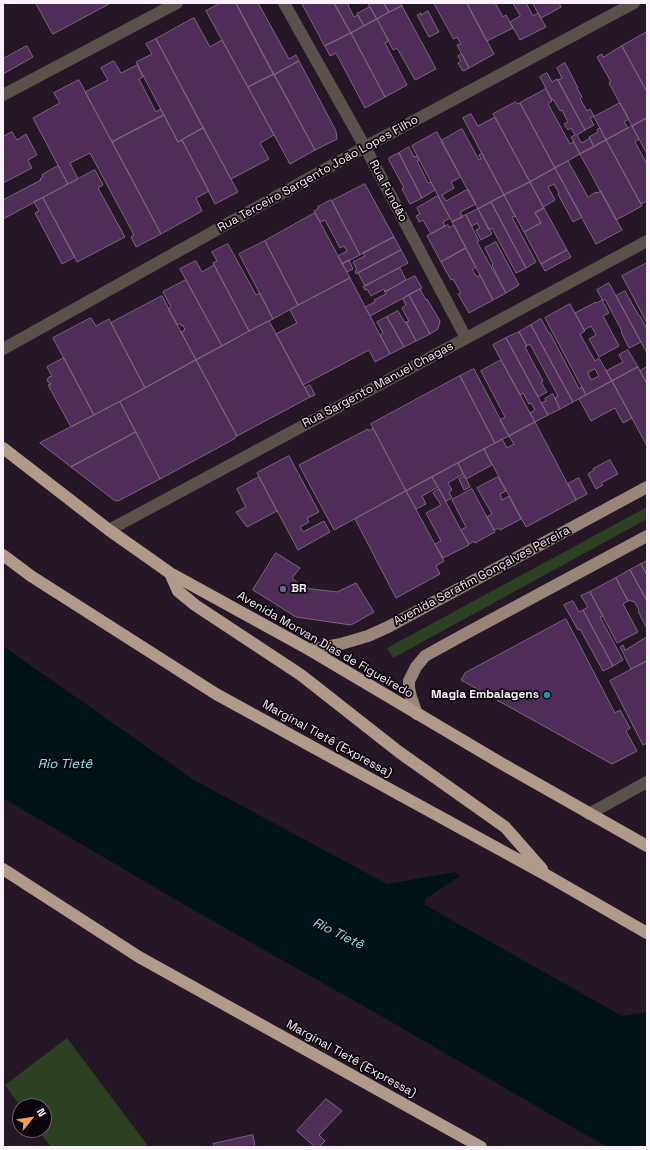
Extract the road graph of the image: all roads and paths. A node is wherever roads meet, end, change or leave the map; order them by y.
1 (177, 3) edge
2 (284, 3) edge
3 (634, 3) edge
4 (3, 95) edge
5 (365, 147) junction
6 (647, 242) edge
7 (466, 338) junction
8 (3, 349) edge
9 (3, 448) edge
10 (647, 487) edge
11 (109, 530) junction
12 (647, 536) edge
13 (3, 555) edge
14 (170, 573) junction
15 (310, 650) junction
16 (417, 714) junction
17 (647, 782) edge
18 (589, 814) junction
19 (647, 846) edge
20 (3, 869) edge
21 (548, 876) junction
22 (647, 933) edge
23 (481, 1147) edge

1 - 4 street
2 - 5 street, Rua Fundão
3 - 5 street, Rua Terceiro Sargento João Lopes Filho
5 - 7 street, Rua Fundão
5 - 8 street, Rua Terceiro Sargento João Lopes Filho
6 - 7 street, Rua Sargento Manuel Chagas
7 - 11 street, Rua Sargento Manuel Chagas
9 - 11 highway, Avenida Morvan Dias de Figueiredo
10 - 15 main road, Avenida Serafim Gonçalves Pereira
11 - 14 highway, Avenida Morvan Dias de Figueiredo
12 - 16 main road
13 - 21 highway, Marginal Tietê (Expressa)
14 - 15 highway, Avenida Morvan Dias de Figueiredo
14 - 21 highway
15 - 16 highway, Avenida Morvan Dias de Figueiredo
16 - 18 highway, Avenida Morvan Dias de Figueiredo
17 - 18 street
18 - 19 highway, Avenida Morvan Dias de Figueiredo
20 - 23 highway, Marginal Tietê (Expressa)
21 - 22 highway, Marginal Tietê (Expressa)

